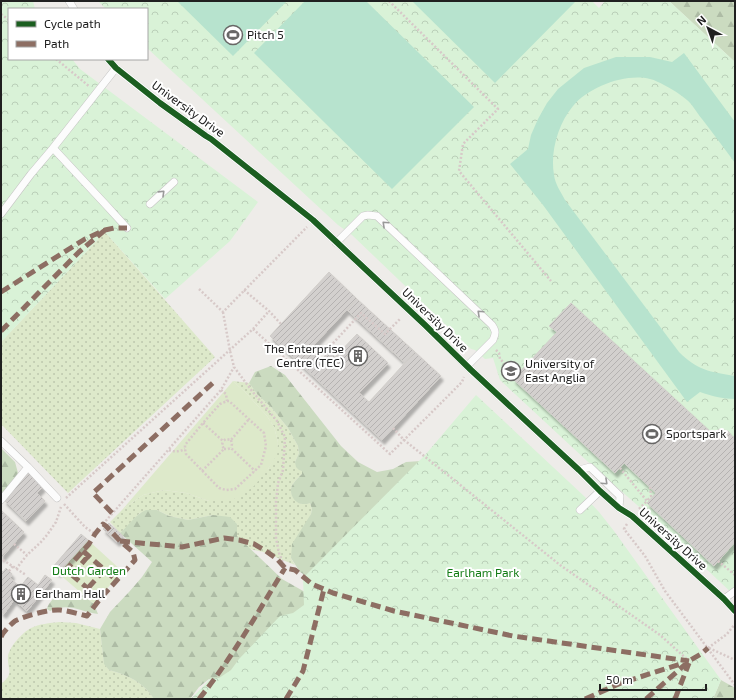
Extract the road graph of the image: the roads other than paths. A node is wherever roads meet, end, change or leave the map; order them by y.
1 (109, 60) edge
2 (116, 68) junction
3 (53, 148) junction
4 (174, 182) dead end
5 (150, 204) dead end
6 (1, 214) edge
7 (127, 228) dead end
8 (336, 243) junction
9 (467, 366) junction
10 (1, 441) edge
11 (28, 467) junction
12 (579, 470) junction
13 (600, 491) junction
14 (1, 500) edge
15 (60, 500) road end
16 (619, 508) junction
17 (580, 510) dead end
18 (735, 591) edge
19 (724, 599) junction
20 (735, 611) edge

1 - 2 lane, University Drive
2 - 3 lane
2 - 8 lane, University Drive
3 - 6 lane
3 - 7 lane
5 -> 4 lane
8 - 9 lane, University Drive
9 -> 8 lane
9 - 12 lane, University Drive
10 - 11 lane
11 - 14 lane
11 - 15 lane
12 - 13 lane, University Drive
12 -> 16 lane
13 - 16 lane, University Drive
13 - 17 lane
16 - 19 lane, University Drive
18 - 19 lane
19 - 20 lane, University Drive

